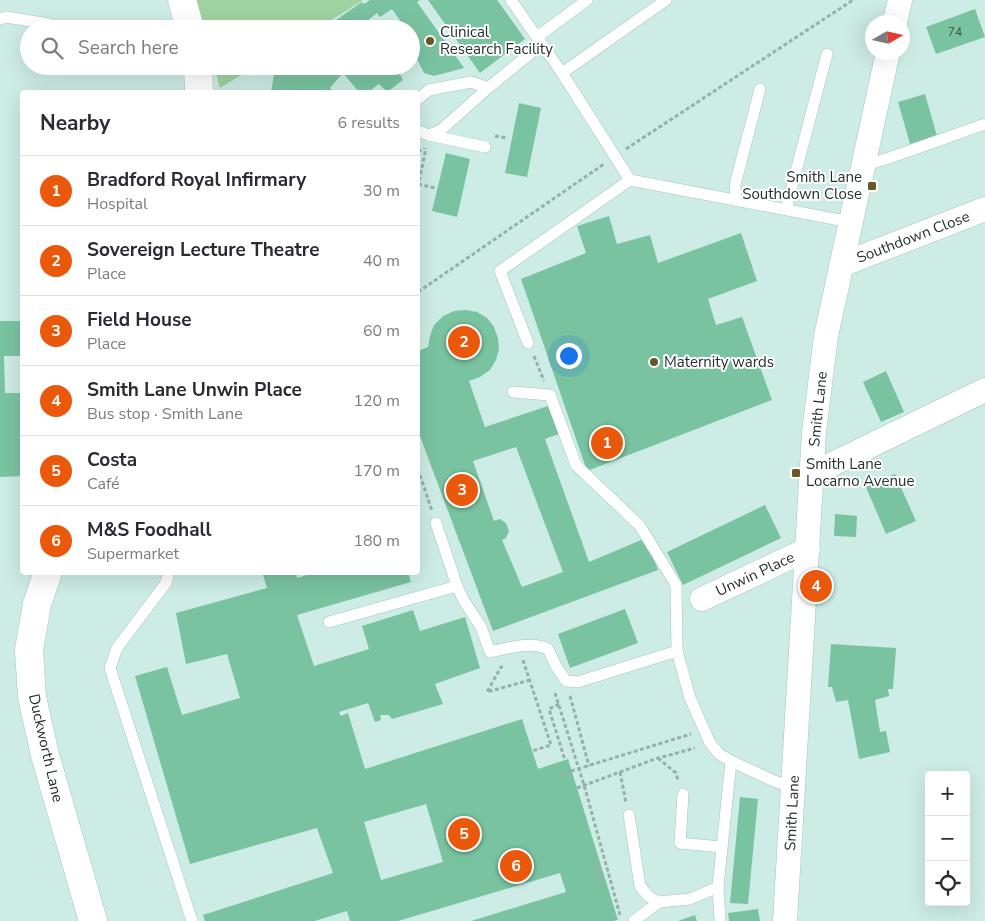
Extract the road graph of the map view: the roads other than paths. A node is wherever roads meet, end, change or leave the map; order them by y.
1 (182, 0) edge
2 (511, 0) edge
3 (587, 0) edge
4 (666, 0) edge
5 (900, 0) edge
6 (897, 15) edge
7 (0, 19) edge
8 (24, 20) edge
9 (188, 20) edge
10 (539, 41) junction
11 (827, 54) dead end
12 (886, 60) edge
13 (562, 73) junction
14 (199, 75) edge
15 (488, 88) junction
16 (760, 89) dead end
17 (200, 90) edge
18 (420, 98) edge
19 (985, 124) edge
20 (420, 132) edge
21 (429, 135) junction
22 (485, 147) dead end
23 (863, 166) junction
24 (630, 180) junction
25 (736, 200) junction
26 (985, 209) edge
27 (786, 210) junction
28 (850, 222) junction
29 (841, 265) junction
30 (528, 343) road end
31 (985, 390) edge
32 (513, 392) dead end
33 (812, 474) junction
34 (436, 523) dead end
35 (808, 549) junction
36 (47, 575) edge
37 (168, 575) edge
38 (457, 586) junction
39 (702, 599) dead end
40 (329, 622) dead end
41 (677, 651) junction
42 (731, 762) junction
43 (793, 787) junction
44 (684, 794) road end
45 (629, 816) road end
46 (721, 847) junction
47 (718, 887) junction
48 (659, 902) junction
49 (94, 921) edge
50 (192, 921) edge
51 (634, 921) edge
52 (720, 921) edge
53 (785, 921) edge

1 - 9 street
2 - 10 lane
3 - 10 lane
4 - 13 lane
5 - 6 street
7 - 8 lane
10 - 13 lane
10 - 15 lane
11 - 27 lane
12 - 23 street, Smith Lane
13 - 24 lane
14 - 17 street
15 - 18 lane
15 - 21 lane
16 - 25 lane
19 - 23 lane
20 - 21 lane
21 - 22 lane
23 - 28 street, Smith Lane
24 - 25 lane
24 - 30 lane
25 - 27 lane
26 - 29 street, Southdown Close
27 - 28 lane
28 - 29 street, Smith Lane
29 - 33 street, Smith Lane
31 - 33 street
32 - 41 lane
33 - 35 street, Smith Lane
34 - 38 lane
35 - 39 street, Unwin Place
35 - 43 street, Smith Lane
36 - 49 street, Duckworth Lane
37 - 50 lane
38 - 40 lane
38 - 41 lane
41 - 42 lane
42 - 43 lane
42 - 46 lane
43 - 53 street, Smith Lane
44 - 46 lane
45 - 48 lane
46 - 47 lane
47 - 48 lane
47 - 52 lane
48 - 51 lane

